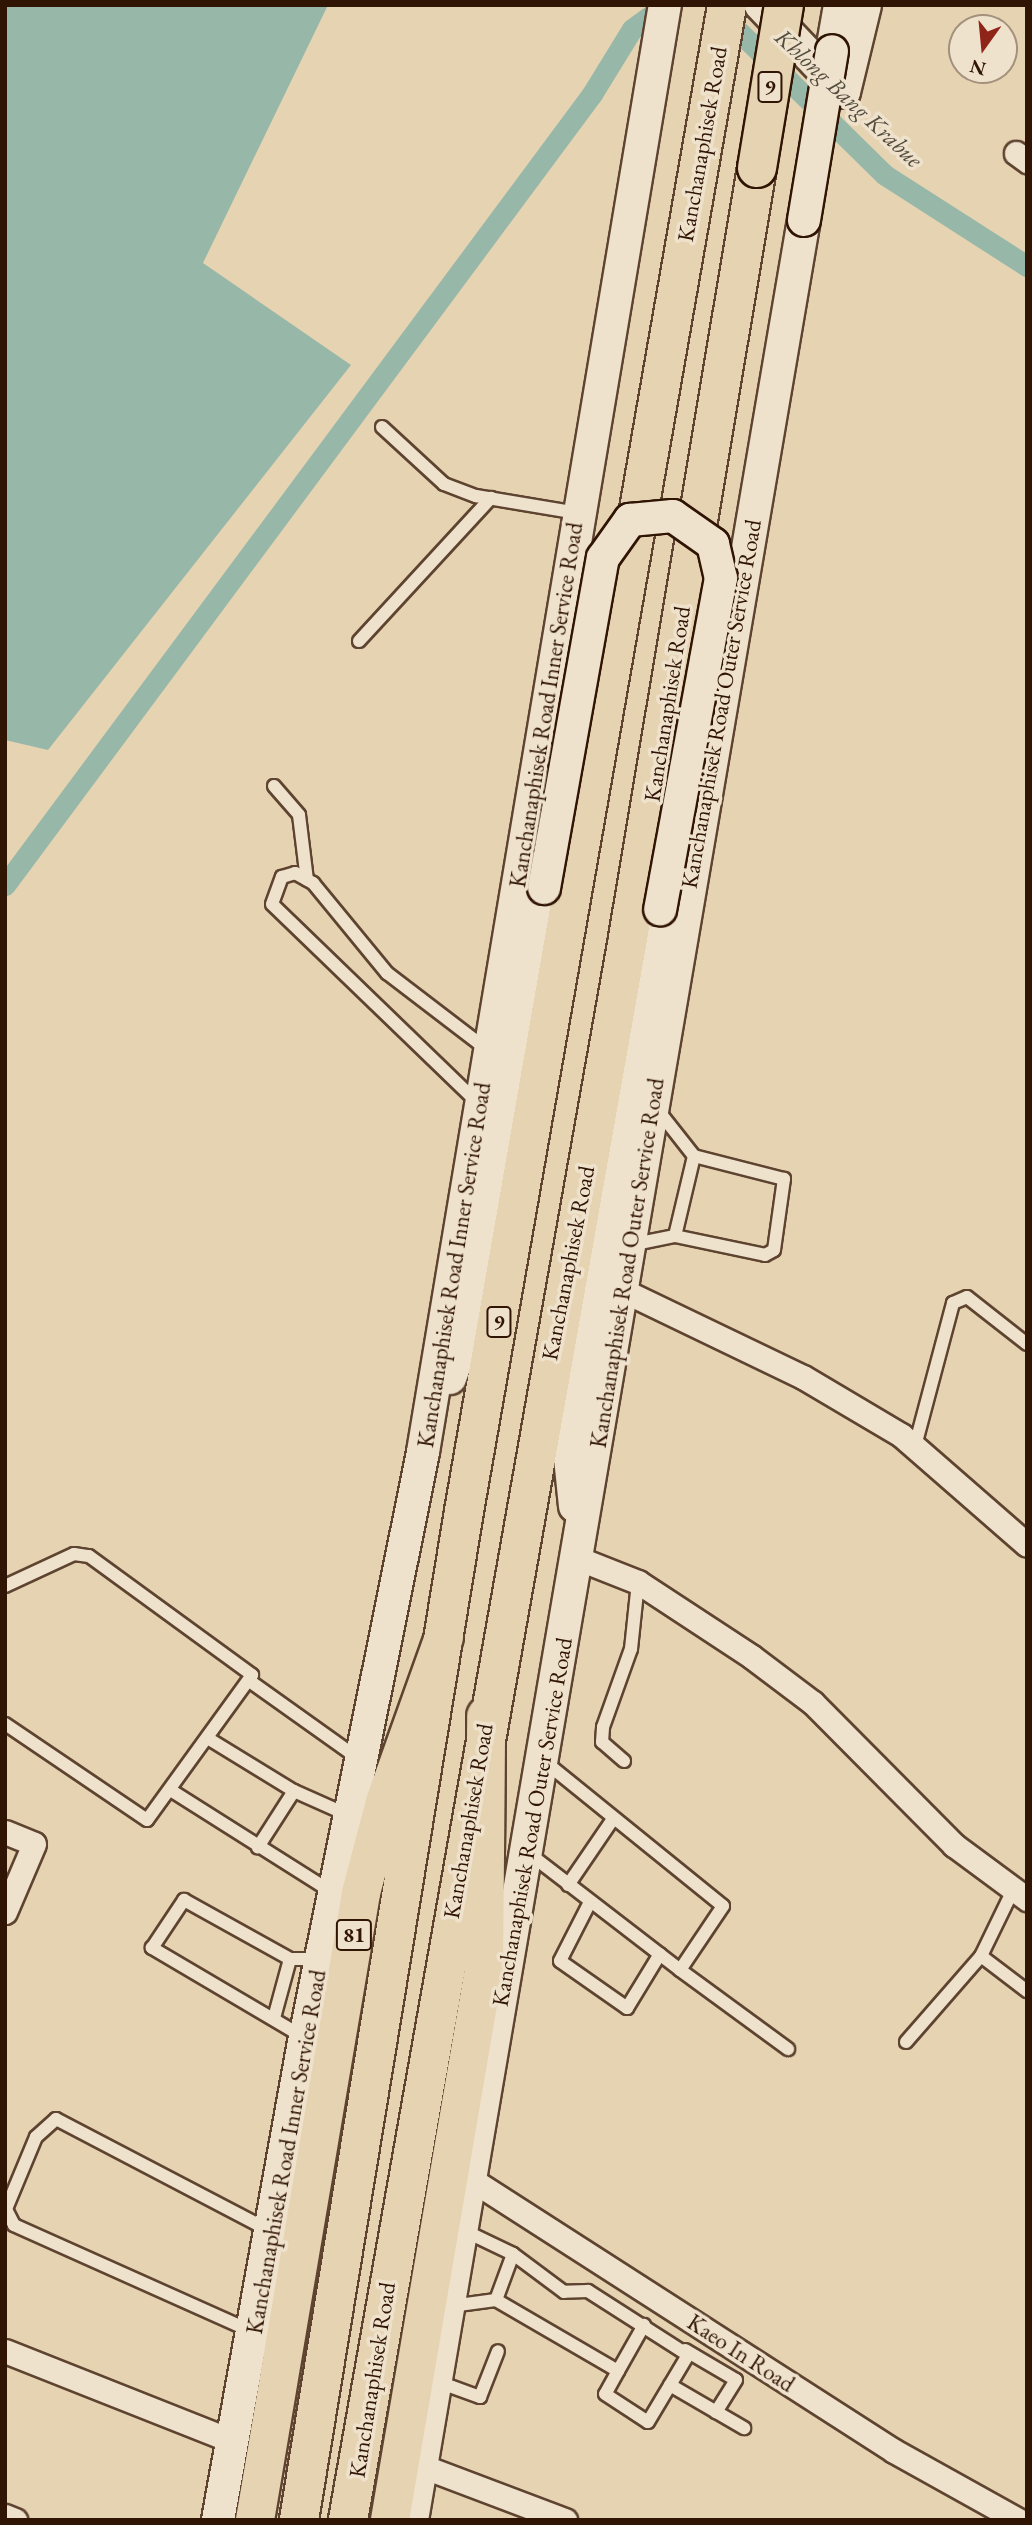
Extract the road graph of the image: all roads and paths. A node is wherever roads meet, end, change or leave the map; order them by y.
1 (664, 5) edge
2 (727, 5) edge
3 (761, 5) edge
4 (784, 5) edge
5 (841, 5) edge
6 (865, 5) edge
7 (382, 427) dead end
8 (491, 498) junction
9 (578, 513) junction
10 (359, 641) dead end
11 (274, 786) dead end
12 (307, 880) junction
13 (489, 1051) junction
14 (480, 1104) junction
15 (653, 1104) junction
16 (694, 1156) junction
17 (675, 1236) junction
18 (513, 1244) junction
19 (629, 1245) junction
20 (622, 1290) junction
21 (475, 1308) junction
22 (1027, 1344) edge
23 (915, 1446) junction
24 (423, 1452) junction
25 (1027, 1545) edge
26 (578, 1554) junction
27 (638, 1582) junction
28 (5, 1586) edge
29 (444, 1637) junction
30 (251, 1682) junction
31 (486, 1716) junction
32 (5, 1724) edge
33 (209, 1739) junction
34 (360, 1759) junction
35 (543, 1760) junction
36 (624, 1761) dead end
37 (172, 1791) junction
38 (294, 1791) junction
39 (349, 1815) junction
40 (613, 1819) junction
41 (5, 1832) edge
42 (258, 1847) junction
43 (527, 1852) junction
44 (568, 1885) junction
45 (334, 1893) junction
46 (1020, 1894) edge
47 (590, 1902) junction
48 (5, 1912) edge
49 (660, 1954) junction
50 (981, 1956) junction
51 (289, 1959) junction
52 (321, 1959) junction
53 (680, 1970) junction
54 (1027, 1990) edge
55 (274, 2018) junction
56 (305, 2038) junction
57 (906, 2042) dead end
58 (788, 2049) dead end
59 (469, 2178) junction
60 (460, 2229) junction
61 (286, 2237) junction
62 (513, 2254) junction
63 (496, 2300) junction
64 (437, 2310) junction
65 (644, 2325) junction
66 (253, 2332) junction
67 (685, 2350) junction
68 (5, 2351) edge
69 (498, 2351) dead end
70 (618, 2371) junction
71 (435, 2380) junction
72 (670, 2385) junction
73 (716, 2412) junction
74 (744, 2428) dead end
75 (232, 2441) junction
76 (422, 2466) junction
77 (5, 2516) edge
78 (15, 2520) edge
79 (218, 2520) edge
80 (255, 2520) edge
81 (299, 2520) edge
82 (348, 2520) edge
83 (390, 2520) edge
84 (412, 2520) edge
85 (565, 2520) edge
86 (1018, 2520) edge

1 - 9 main road, Kanchanaphisek Road Inner Service Road
2 - 18 highway, Kanchanaphisek Road / 9
3 - 6 main road
4 - 31 highway, Kanchanaphisek Road / 9, bridge
5 - 15 main road, Kanchanaphisek Road Outer Service Road, bridge
7 - 8 lane
8 - 9 lane
8 - 10 lane
9 - 13 main road, Kanchanaphisek Road Inner Service Road
11 - 12 lane
12 - 13 lane
12 - 14 lane
13 - 14 main road, Kanchanaphisek Road Inner Service Road
14 - 24 main road, Kanchanaphisek Road Inner Service Road
15 - 16 lane
15 - 19 main road, Kanchanaphisek Road Outer Service Road
16 - 17 lane
16 - 17 lane
17 - 19 lane
18 - 21 highway
18 - 29 highway, Kanchanaphisek Road / 9
19 - 20 main road, Kanchanaphisek Road Outer Service Road
20 - 23 street
20 - 26 main road, Kanchanaphisek Road Outer Service Road
21 - 24 main road
21 - 26 main road, bridge
22 - 23 lane
23 - 25 street
24 - 34 main road, Kanchanaphisek Road Inner Service Road
26 - 27 street
26 - 35 main road, Kanchanaphisek Road Outer Service Road
27 - 36 lane
27 - 46 street
28 - 30 lane
29 - 61 highway, 81
29 - 81 highway, Kanchanaphisek Road / 9
30 - 33 lane
30 - 34 lane
31 - 64 highway
31 - 82 highway, Kanchanaphisek Road / 9
32 - 37 lane
33 - 37 lane
33 - 38 lane
34 - 39 main road, Kanchanaphisek Road Inner Service Road
35 - 40 lane
35 - 43 main road, Kanchanaphisek Road Outer Service Road
37 - 42 lane
38 - 39 lane
38 - 42 lane
39 - 45 main road, Kanchanaphisek Road Inner Service Road
40 - 44 lane
40 - 53 lane
41 - 48 street
42 - 45 lane
43 - 44 lane
43 - 59 main road, Kanchanaphisek Road Outer Service Road
44 - 47 lane
45 - 52 main road, Kanchanaphisek Road Inner Service Road
46 - 50 lane
47 - 49 lane
47 - 49 lane
49 - 53 lane
50 - 54 lane
50 - 57 lane
51 - 52 lane
51 - 55 lane
51 - 55 lane
52 - 56 main road, Kanchanaphisek Road Inner Service Road
53 - 58 lane
55 - 56 lane
56 - 61 main road, Kanchanaphisek Road Inner Service Road
59 - 60 main road, Kanchanaphisek Road Outer Service Road
59 - 86 street, Kaeo In Road
60 - 62 lane
60 - 64 main road, Kanchanaphisek Road Outer Service Road
61 - 66 main road, Kanchanaphisek Road Inner Service Road
61 - 66 lane
61 - 80 highway, 81
62 - 63 lane
62 - 65 lane
63 - 64 lane
63 - 70 lane
64 - 71 main road, Kanchanaphisek Road Outer Service Road
64 - 83 highway
65 - 67 lane
65 - 70 lane
66 - 75 main road, Kanchanaphisek Road Inner Service Road
67 - 72 lane
67 - 73 lane
68 - 75 street
69 - 71 lane
70 - 72 lane
71 - 76 main road, Kanchanaphisek Road Outer Service Road
72 - 73 lane
73 - 74 lane
75 - 79 main road, Kanchanaphisek Road Inner Service Road
76 - 84 main road, Kanchanaphisek Road Outer Service Road
76 - 85 street
77 - 78 street

